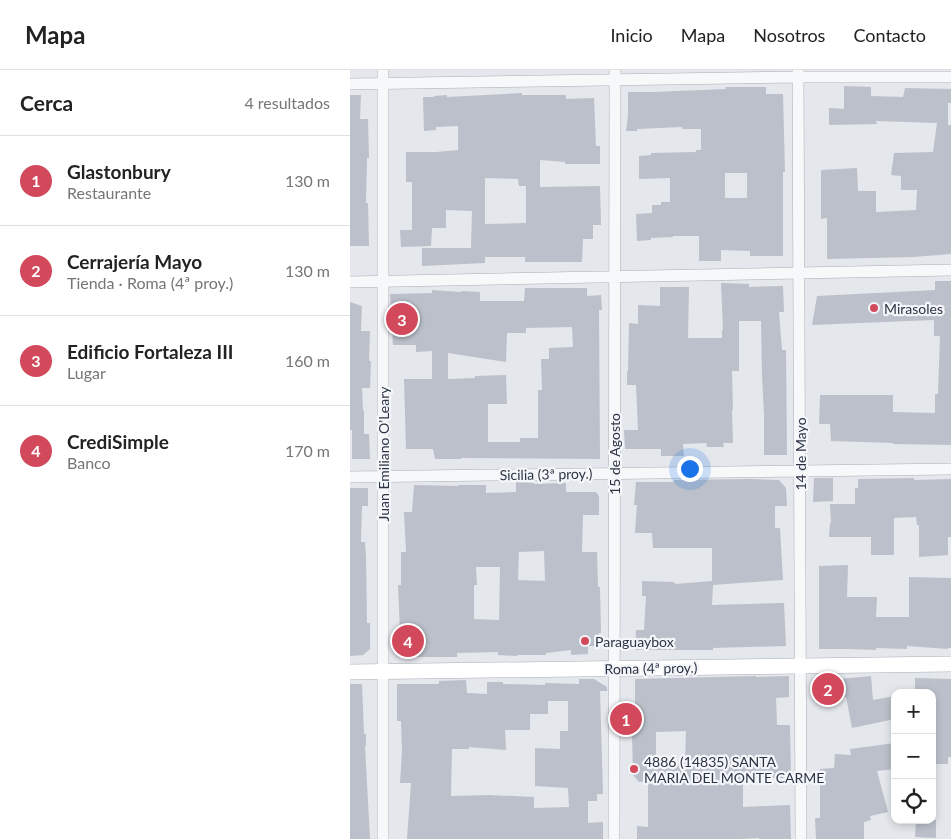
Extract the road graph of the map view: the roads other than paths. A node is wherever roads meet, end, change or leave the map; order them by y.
1 (382, 70) edge
2 (798, 73) edge
3 (615, 75) edge
4 (951, 77) edge
5 (350, 84) edge
6 (382, 84) junction
7 (951, 270) edge
8 (799, 273) junction
9 (614, 277) junction
10 (383, 281) junction
11 (350, 282) edge
12 (951, 468) edge
13 (800, 470) junction
14 (614, 473) junction
15 (383, 476) junction
16 (350, 477) edge
17 (951, 664) edge
18 (801, 666) junction
19 (614, 669) junction
20 (383, 671) junction
21 (350, 672) edge
22 (383, 839) edge
23 (614, 839) edge
24 (801, 839) edge

1 - 6 street, Juan Emiliano O'Leary
2 - 3 street
2 - 4 street
2 - 8 street, 14 de Mayo
3 - 6 street
3 - 9 street, 15 de Agosto
5 - 6 street
6 - 10 street, Juan Emiliano O'Leary
7 - 8 street
8 - 9 street
8 - 13 street, 14 de Mayo
9 - 10 street
9 - 14 street, 15 de Agosto
10 - 11 street
10 - 15 street, Juan Emiliano O'Leary
12 - 13 street, Sicilia (3ª proy.)
13 - 14 street, Sicilia (3ª proy.)
13 - 18 street, 14 de Mayo
14 - 15 street, Sicilia (3ª proy.)
14 - 19 street, 15 de Agosto
15 - 16 street, Sicilia (3ª proy.)
15 - 20 street, Juan Emiliano O'Leary
17 - 18 street, Roma (4ª proy.)
18 - 19 street, Roma (4ª proy.)
18 - 24 street, 14 de Mayo
19 - 20 street, Roma (4ª proy.)
19 - 23 street, 15 de Agosto
20 - 21 street, Roma (4ª proy.)
20 - 22 street, Juan Emiliano O'Leary

